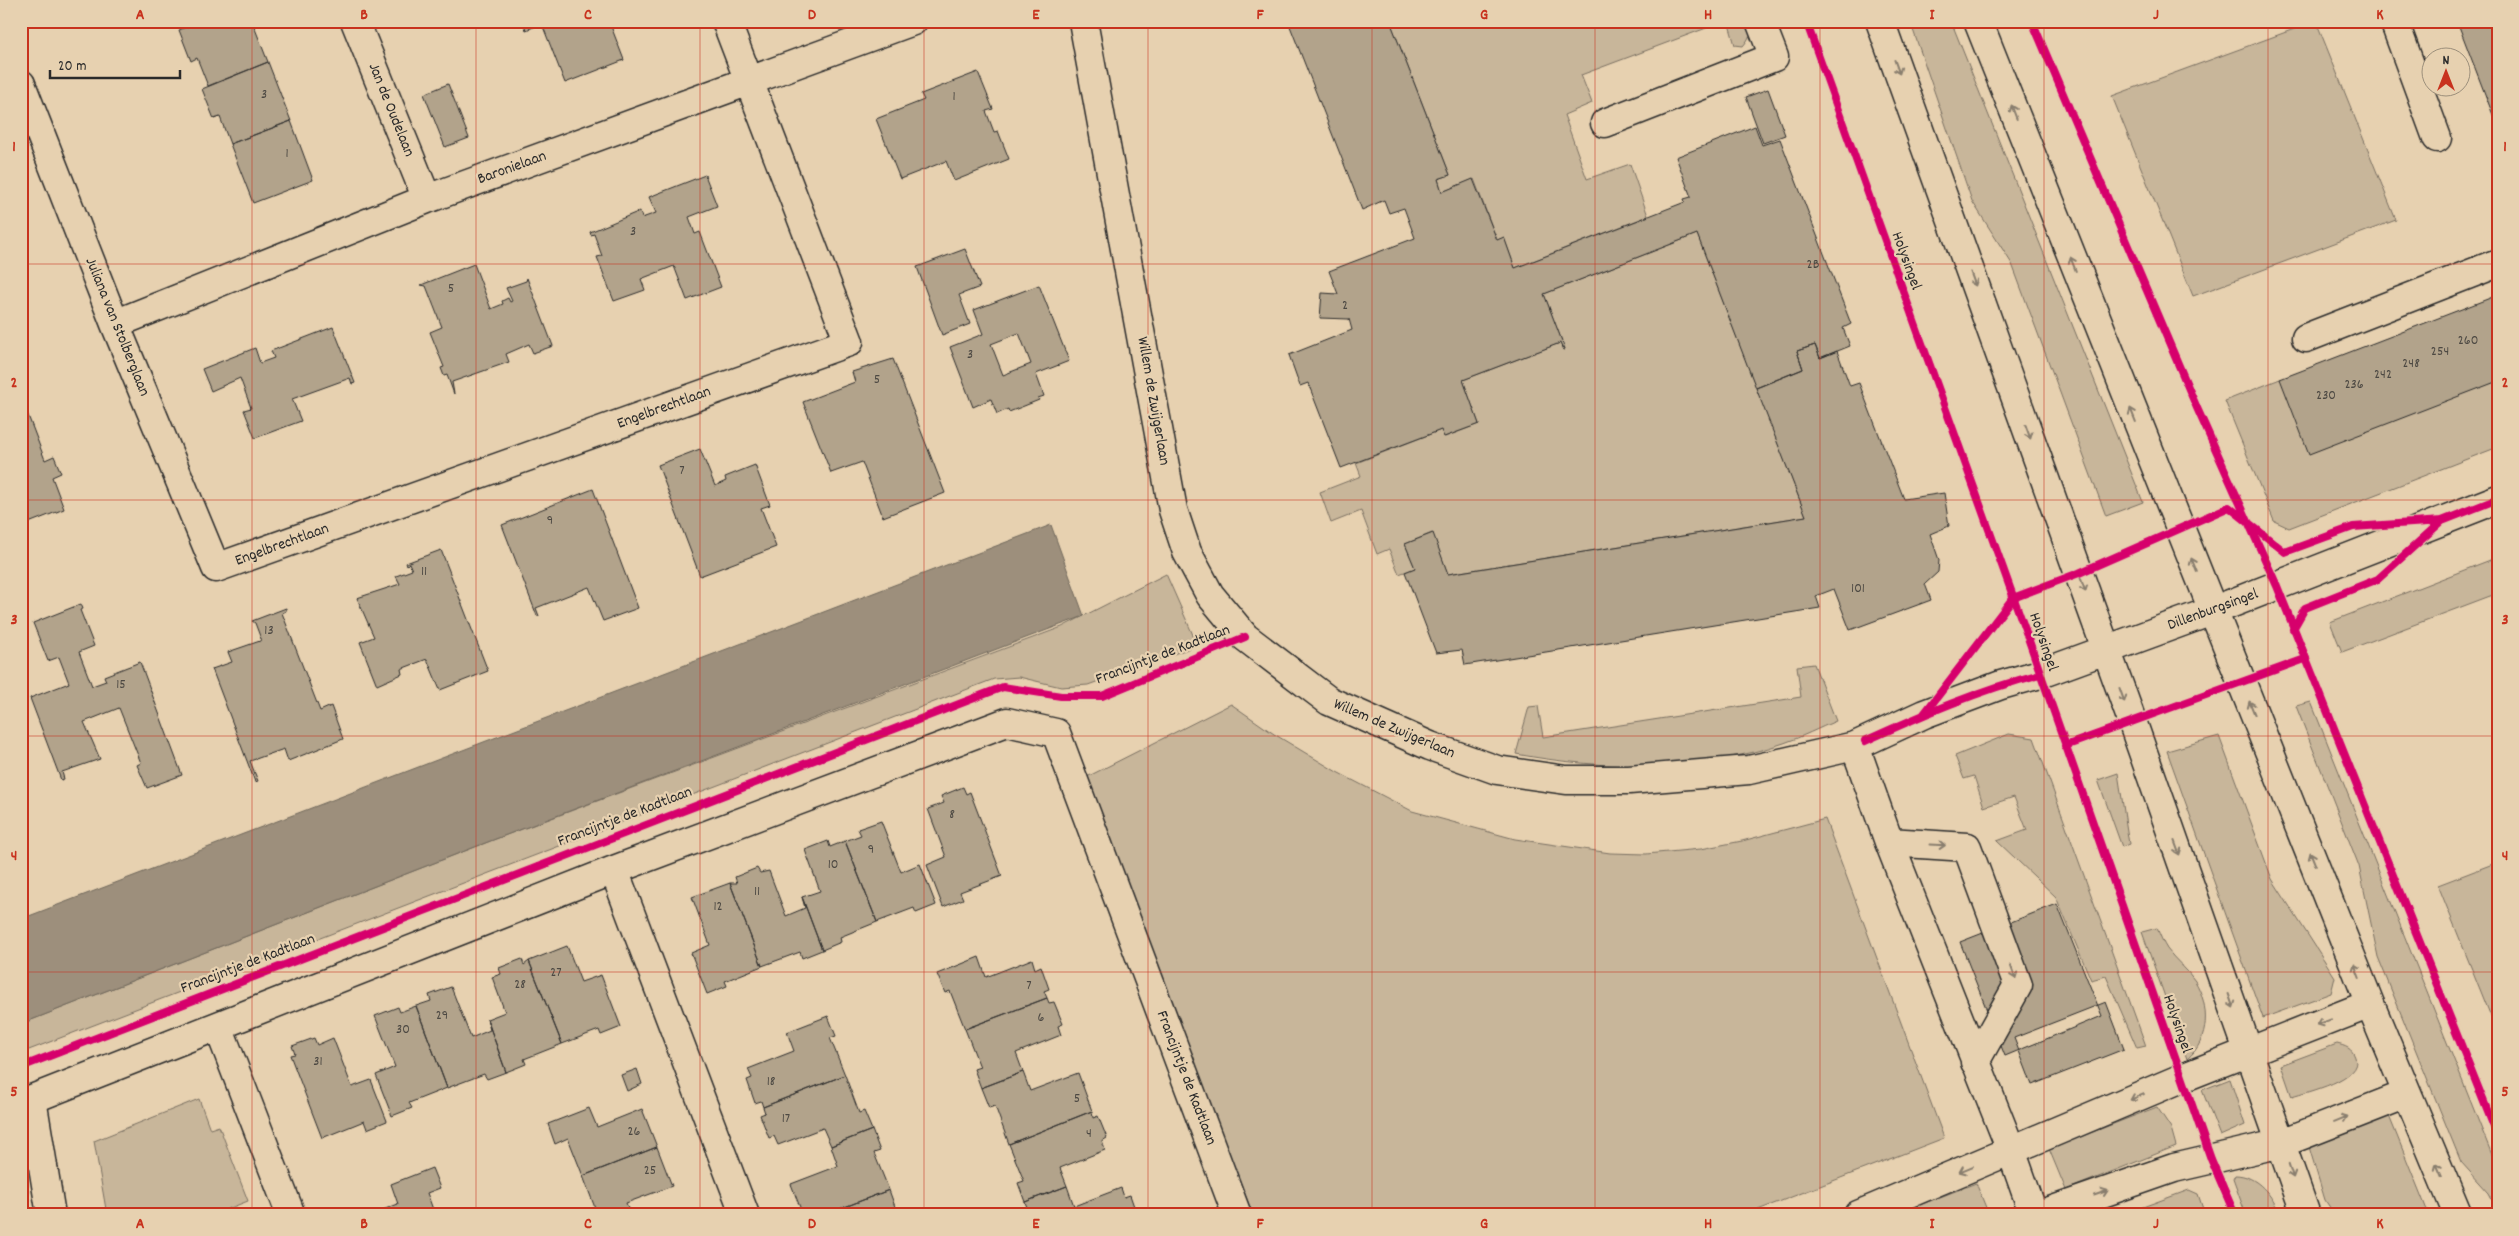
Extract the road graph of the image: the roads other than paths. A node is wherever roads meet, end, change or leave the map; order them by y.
1 (354, 21) edge
2 (726, 21) edge
3 (913, 21) edge
4 (1083, 21) edge
5 (1760, 21) edge
6 (1880, 21) edge
7 (1978, 21) edge
8 (2394, 21) edge
9 (750, 81) junction
10 (21, 84) edge
11 (1605, 123) dead end
12 (2437, 138) dead end
13 (426, 199) junction
14 (2498, 263) edge
15 (115, 324) junction
16 (2306, 338) dead end
17 (2498, 499) edge
18 (216, 568) joint
19 (2212, 611) junction
20 (2106, 649) junction
21 (2040, 674) joint
22 (1855, 746) junction
23 (1889, 842) junction
24 (614, 870) junction
25 (2370, 1004) junction
26 (218, 1026) junction
27 (2248, 1051) junction
28 (1974, 1062) junction
29 (2407, 1094) junction
30 (2282, 1143) junction
31 (2011, 1150) junction
32 (51, 1215) edge
33 (291, 1215) edge
34 (745, 1215) edge
35 (1237, 1215) edge
36 (1858, 1215) edge
37 (2034, 1215) edge
38 (2039, 1215) edge
39 (2306, 1215) edge
40 (2458, 1215) edge

1 - 13 street, Jan de Oudelaan
2 - 9 street
3 - 9 street, Baronielaan
4 - 22 street, Willem de Zwijgerlaan
5 - 11 street
6 -> 20 street
19 -> 7 street
8 - 12 street
9 - 13 street, Baronielaan
9 - 18 street, Engelbrechtlaan
10 - 15 street, Juliana van Stolberglaan
13 - 15 street, Baronielaan
14 - 16 street
15 - 18 street, Juliana van Stolberglaan
17 - 19 street, Dillenburgsingel
19 - 20 street, Dillenburgsingel
25 -> 19 street
20 - 21 street, Dillenburgsingel
20 -> 27 street
21 - 22 street, Willem de Zwijgerlaan
22 - 23 street
23 - 28 street
23 -> 28 street
24 - 26 street, Francijntje de Kadtlaan
24 - 34 street
24 - 35 street, Francijntje de Kadtlaan
25 -> 27 street, Holysingel
25 - 29 street
26 - 32 street, Francijntje de Kadtlaan
26 - 33 street
27 - 30 street
27 -> 31 street, Holysingel
28 - 31 street
30 -> 29 street
40 -> 29 street
38 -> 30 street
30 -> 39 street
31 -> 36 street, Holysingel
31 - 37 street

